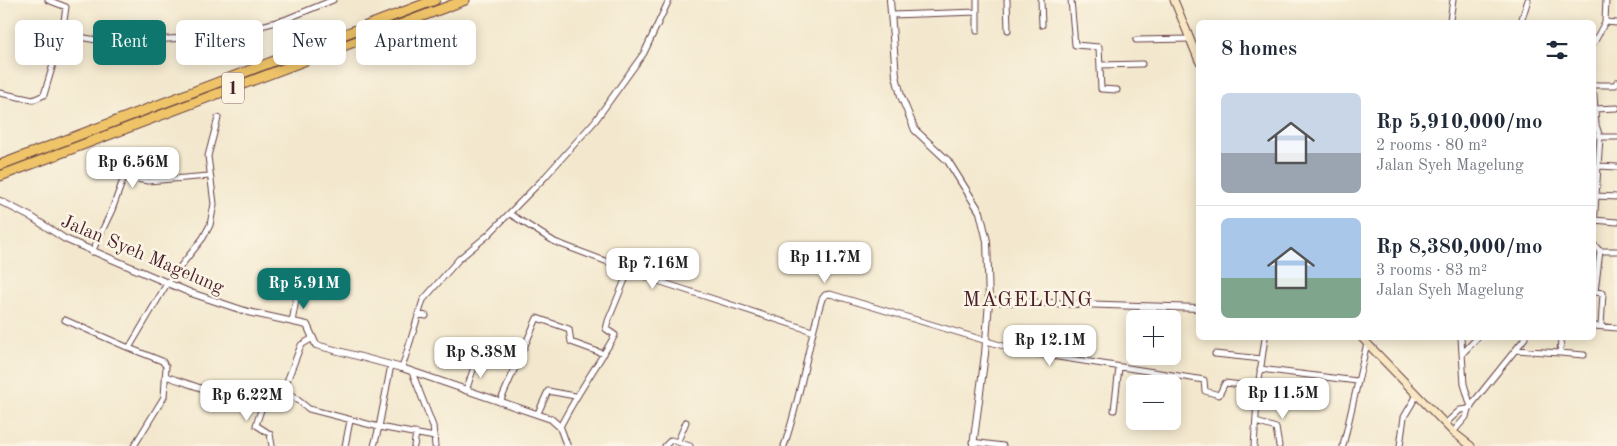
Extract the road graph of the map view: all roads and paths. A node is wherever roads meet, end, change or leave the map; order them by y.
1 (48, 0) edge
2 (333, 0) edge
3 (435, 0) edge
4 (465, 0) edge
5 (669, 0) edge
6 (890, 0) edge
7 (977, 0) edge
8 (1007, 0) edge
9 (1041, 0) edge
10 (1071, 0) edge
11 (1174, 0) edge
12 (1453, 0) edge
13 (1528, 0) edge
14 (1606, 0) edge
15 (977, 12) junction
16 (892, 15) junction
17 (64, 20) edge
18 (1450, 20) dead end
19 (1522, 20) edge
20 (1605, 22) junction
21 (1617, 23) edge
22 (1042, 25) dead end
23 (1008, 30) dead end
24 (977, 31) dead end
25 (83, 38) edge
26 (1190, 39) junction
27 (1596, 39) edge
28 (1136, 40) dead end
29 (1196, 54) edge
30 (1142, 64) dead end
31 (53, 65) edge
32 (1100, 65) junction
33 (1617, 82) edge
34 (1596, 85) edge
35 (1117, 90) dead end
36 (0, 93) edge
37 (1617, 108) edge
38 (1596, 109) edge
39 (218, 118) dead end
40 (1596, 125) edge
41 (1600, 137) junction
42 (1617, 137) edge
43 (0, 165) edge
44 (1599, 166) junction
45 (1617, 167) edge
46 (0, 176) edge
47 (209, 176) junction
48 (1596, 188) edge
49 (1596, 196) edge
50 (1617, 197) edge
51 (0, 200) edge
52 (510, 214) junction
53 (1596, 220) edge
54 (1617, 222) edge
55 (1596, 247) edge
56 (1600, 251) junction
57 (1617, 251) edge
58 (92, 252) junction
59 (629, 270) junction
60 (1596, 278) edge
61 (168, 282) junction
62 (1596, 292) edge
63 (296, 294) dead end
64 (989, 300) junction
65 (1196, 308) edge
66 (418, 314) junction
67 (426, 316) dead end
68 (65, 320) dead end
69 (292, 322) junction
70 (1596, 326) edge
71 (1601, 326) junction
72 (1617, 328) edge
73 (812, 331) junction
74 (313, 338) junction
75 (986, 340) junction
76 (1265, 340) edge
77 (1364, 340) edge
78 (1461, 340) edge
79 (1475, 340) edge
80 (1524, 340) edge
81 (1561, 340) edge
82 (130, 348) junction
83 (1516, 350) junction
84 (1463, 353) junction
85 (1560, 353) junction
86 (604, 354) junction
87 (1215, 354) dead end
88 (1584, 355) dead end
89 (1262, 359) junction
90 (476, 361) dead end
91 (391, 365) junction
92 (402, 368) junction
93 (1119, 368) junction
94 (1260, 368) junction
95 (412, 372) junction
96 (165, 376) junction
97 (1357, 381) junction
98 (1258, 387) junction
99 (284, 389) junction
100 (466, 391) junction
101 (266, 395) junction
102 (1418, 395) junction
103 (575, 396) junction
104 (500, 402) junction
105 (1470, 408) junction
106 (1114, 410) dead end
107 (538, 413) junction
108 (350, 421) junction
109 (686, 422) dead end
110 (1256, 422) junction
111 (1446, 424) junction
112 (379, 427) junction
113 (560, 427) junction
114 (1453, 432) junction
115 (416, 433) junction
116 (435, 437) junction
117 (678, 441) junction
118 (972, 444) edge
119 (134, 446) edge
120 (272, 446) edge
121 (345, 446) edge
122 (374, 446) edge
123 (414, 446) edge
124 (435, 446) edge
125 (567, 446) edge
126 (665, 446) edge
127 (690, 446) edge
128 (784, 446) edge
129 (1003, 446) edge
130 (1254, 446) edge
131 (1279, 446) edge
132 (1344, 446) edge
133 (1400, 446) edge
134 (1471, 446) edge

1 - 17 street
2 - 25 street
3 - 43 highway, 1
4 - 46 highway, 1
5 - 52 street
6 - 16 street
7 - 15 street
8 - 23 street
9 - 22 street
10 - 32 street
11 - 26 main road
12 - 18 street
13 - 19 street
14 - 20 street
15 - 16 street
15 - 24 street
16 - 64 street
20 - 21 street
20 - 27 street
26 - 28 street
26 - 29 main road
30 - 32 street
31 - 36 street
32 - 35 street
33 - 34 street
37 - 38 street
39 - 47 street
40 - 41 street
41 - 42 street
41 - 44 street
44 - 45 street
44 - 48 street
47 - 58 street
47 - 61 street
49 - 50 street
51 - 58 street, Jalan Syeh Magelung
52 - 59 street
52 - 66 street
53 - 54 street
55 - 56 street
56 - 57 street
56 - 60 street
58 - 61 street, Jalan Syeh Magelung
59 - 73 street
59 - 86 street
61 - 69 street, Jalan Syeh Magelung
61 - 82 street
62 - 71 street
63 - 69 street
64 - 65 street
64 - 75 street
66 - 67 street
66 - 92 street
68 - 82 street
69 - 74 street, Jalan Syeh Magelung
70 - 71 street
71 - 72 street
73 - 75 street
73 - 128 street
74 - 91 street, Jalan Syeh Magelung
74 - 99 street
75 - 93 street
75 - 118 street
76 - 89 street
77 - 97 street
77 - 102 main road
78 - 84 street
79 - 84 street
80 - 83 street
81 - 85 street
82 - 96 street
83 - 85 street
83 - 105 street
84 - 105 street
85 - 88 street
86 - 103 street
86 - 104 street
87 - 89 street
89 - 94 street
90 - 100 street
91 - 92 street, Jalan Syeh Magelung
91 - 112 street
92 - 95 street, Jalan Syeh Magelung
93 - 98 street
93 - 106 street
94 - 97 street
94 - 98 street
95 - 100 street, Jalan Syeh Magelung
95 - 116 street
96 - 101 street
96 - 119 street
97 - 132 street
98 - 110 street
99 - 101 street
99 - 108 street
100 - 104 street, Jalan Syeh Magelung
101 - 120 street
102 - 111 main road
102 - 133 street
103 - 107 street
103 - 113 street
104 - 107 street, Jalan Syeh Magelung
105 - 111 street
105 - 114 street
107 - 113 street, Jalan Syeh Magelung
108 - 112 street
108 - 121 street
109 - 117 street
110 - 130 street
110 - 131 street
111 - 114 main road
112 - 115 street
112 - 122 street
113 - 125 street
114 - 134 main road
115 - 116 street
115 - 123 street
116 - 124 street
117 - 126 street
117 - 127 street
118 - 129 street

